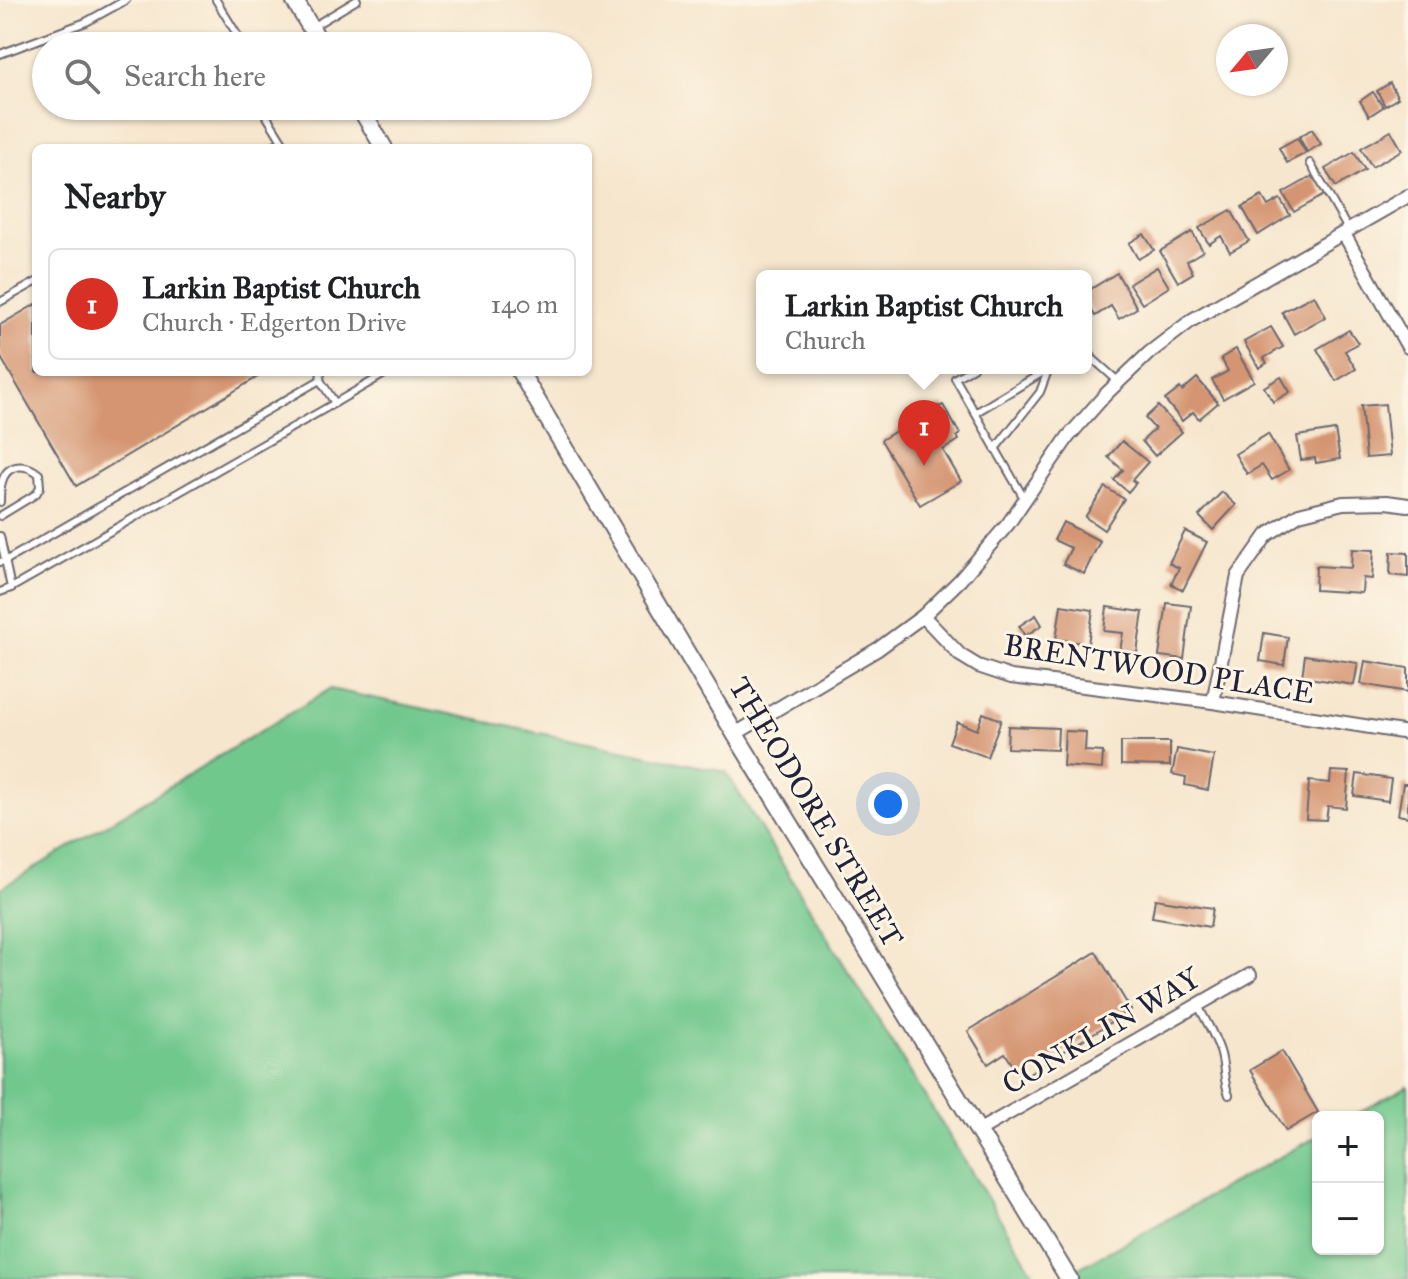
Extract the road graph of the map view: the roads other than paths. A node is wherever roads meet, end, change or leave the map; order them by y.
1 (108, 0) edge
2 (126, 0) edge
3 (216, 0) edge
4 (294, 0) edge
5 (357, 0) edge
6 (344, 4) edge
7 (112, 8) junction
8 (311, 28) junction
9 (59, 32) edge
10 (235, 32) edge
11 (313, 32) edge
12 (32, 42) edge
13 (0, 54) edge
14 (269, 120) edge
15 (367, 120) edge
16 (282, 141) junction
17 (276, 144) edge
18 (284, 144) edge
19 (382, 144) edge
20 (1310, 163) dead end
21 (1408, 196) edge
22 (1346, 232) junction
23 (32, 284) edge
24 (0, 302) edge
25 (1408, 347) edge
26 (1092, 357) edge
27 (962, 374) edge
28 (1040, 374) edge
29 (1048, 374) edge
30 (321, 376) edge
31 (381, 376) edge
32 (522, 376) edge
33 (1119, 382) junction
34 (335, 403) junction
35 (975, 413) junction
36 (995, 449) junction
37 (1025, 500) junction
38 (0, 502) edge
39 (1408, 505) edge
40 (0, 516) edge
41 (0, 536) edge
42 (3, 562) edge
43 (11, 588) junction
44 (0, 592) edge
45 (923, 616) junction
46 (1213, 702) junction
47 (1408, 733) edge
48 (735, 734) junction
49 (1250, 975) dead end
50 (1198, 1005) junction
51 (1229, 1095) dead end
52 (978, 1131) junction
53 (1069, 1279) edge

1 - 7 lane
2 - 7 lane
3 - 10 lane
4 - 8 street
5 - 6 lane
6 - 8 lane
7 - 9 lane
8 - 11 street
12 - 13 lane
14 - 16 lane
15 - 19 street
16 - 17 lane
16 - 18 lane
20 - 22 lane
21 - 22 street
22 - 25 street
22 - 33 street
23 - 24 lane
26 - 33 lane
27 - 35 lane
28 - 35 lane
29 - 36 lane
30 - 34 lane
30 - 42 lane
31 - 34 lane
32 - 48 street, THEODORE STREET
33 - 37 street
34 - 43 lane
35 - 36 lane
36 - 37 lane
37 - 45 street
38 - 40 lane
39 - 46 street
41 - 42 lane
42 - 43 lane
43 - 44 lane
45 - 46 street, BRENTWOOD PLACE
45 - 48 street
46 - 47 street, BRENTWOOD PLACE
48 - 52 street, THEODORE STREET
49 - 50 street, CONKLIN WAY
50 - 51 lane
50 - 52 street, CONKLIN WAY
52 - 53 street, THEODORE STREET

